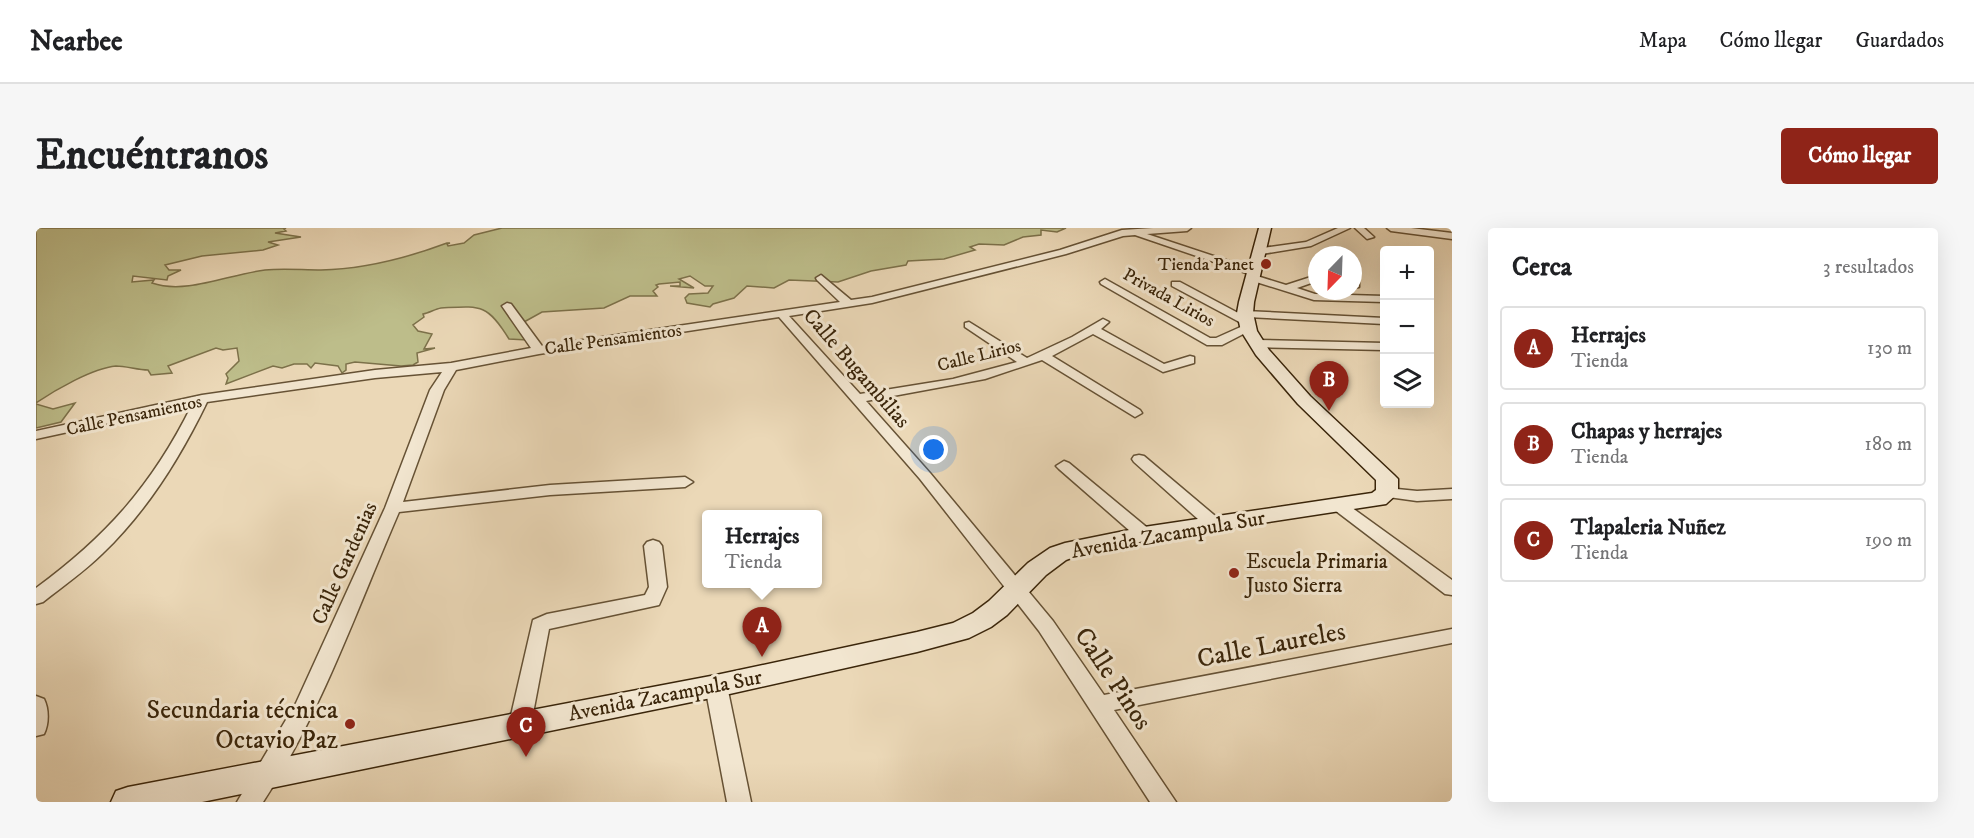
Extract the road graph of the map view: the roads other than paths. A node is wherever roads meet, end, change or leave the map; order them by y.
1 (1112, 228) edge
2 (1187, 228) edge
3 (1346, 228) edge
4 (1359, 228) edge
5 (1391, 228) edge
6 (1427, 228) edge
7 (1127, 232) junction
8 (1437, 235) junction
9 (1452, 236) edge
10 (1370, 237) dead end
11 (1452, 244) edge
12 (1259, 257) edge
13 (821, 278) dead end
14 (1308, 281) edge
15 (1105, 282) dead end
16 (1176, 284) dead end
17 (1287, 288) junction
18 (1380, 298) edge
19 (849, 304) junction
20 (507, 306) dead end
21 (781, 314) junction
22 (1380, 321) edge
23 (969, 325) dead end
24 (1249, 327) junction
25 (1380, 346) edge
26 (539, 350) junction
27 (1041, 356) junction
28 (1190, 360) dead end
29 (1027, 363) junction
30 (452, 366) junction
31 (202, 399) junction
32 (856, 399) junction
33 (1135, 413) dead end
34 (36, 435) edge
35 (1139, 459) dead end
36 (1064, 466) dead end
37 (685, 482) dead end
38 (1388, 493) junction
39 (1452, 494) edge
40 (1338, 505) junction
41 (393, 508) junction
42 (1214, 524) junction
43 (1144, 534) junction
44 (653, 546) dead end
45 (1016, 588) junction
46 (1452, 589) edge
47 (36, 597) edge
48 (1452, 636) edge
49 (716, 686) junction
50 (1100, 704) junction
51 (36, 705) edge
52 (520, 724) junction
53 (36, 727) edge
54 (268, 774) junction
55 (128, 802) edge
56 (249, 802) edge
57 (739, 802) edge
58 (1164, 802) edge

1 - 7 street
2 - 7 street, Calle Pensamientos
3 - 12 street
4 - 10 street
5 - 8 street
6 - 8 street
7 - 12 street
7 - 19 street, Calle Pensamientos
8 - 9 street
8 - 11 street
12 - 17 street
12 - 24 main road
13 - 19 street
14 - 17 street
15 - 24 street, Privada Lirios
16 - 24 street
17 - 18 street
19 - 21 street, Calle Pensamientos
20 - 26 street
21 - 26 street, Calle Pensamientos
21 - 32 street, Calle Bugambilias
22 - 24 street
23 - 29 street
24 - 25 street
24 - 38 main road
26 - 30 street, Calle Pensamientos
27 - 28 street, Calle Lirios
27 - 29 street, Calle Lirios
27 - 33 street
29 - 32 street, Calle Lirios
30 - 31 street, Calle Pensamientos
30 - 41 street, Calle Gardenias
31 - 34 street, Calle Pensamientos
31 - 47 street
32 - 45 street, Calle Bugambilias
35 - 42 street
36 - 43 street
37 - 41 street
38 - 39 street
38 - 40 main road, Avenida Zacampula Sur
40 - 42 main road, Avenida Zacampula Sur
40 - 46 street
41 - 54 street, Calle Gardenias
42 - 43 main road, Avenida Zacampula Sur
43 - 45 main road, Avenida Zacampula Sur
44 - 52 street
45 - 49 main road, Avenida Zacampula Sur
45 - 50 street, Calle Pinos
48 - 50 street, Calle Laureles
49 - 52 main road, Avenida Zacampula Sur
49 - 57 street
50 - 58 street, Calle Pinos
51 - 53 street
52 - 54 main road, Avenida Zacampula Sur
54 - 55 main road, Avenida Zacampula Sur
54 - 56 street, Calle Gardenias

